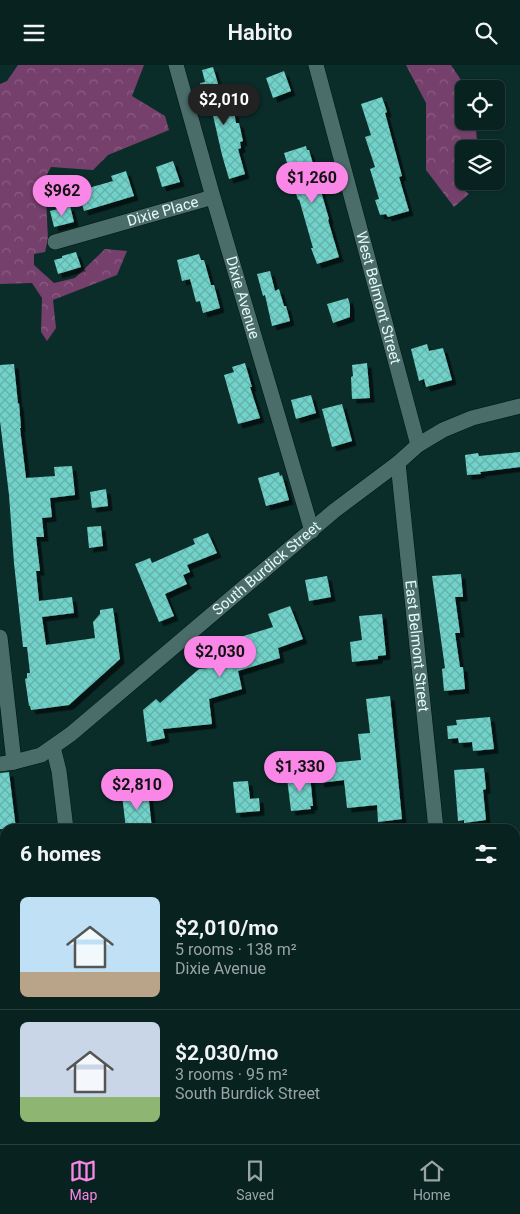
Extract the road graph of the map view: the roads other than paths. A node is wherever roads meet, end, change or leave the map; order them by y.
1 (176, 65) edge
2 (316, 65) edge
3 (213, 197) junction
4 (55, 243) dead end
5 (520, 406) edge
6 (418, 445) junction
7 (398, 463) junction
8 (312, 531) junction
9 (0, 637) edge
10 (53, 747) junction
11 (7, 763) edge
12 (65, 824) edge
13 (435, 824) edge

1 - 3 street, Dixie Avenue
2 - 6 street, West Belmont Street
3 - 4 street, Dixie Place
3 - 8 street, Dixie Avenue
5 - 6 street, South Burdick Street
6 - 7 street, South Burdick Street
7 - 8 street, South Burdick Street
7 - 13 street, East Belmont Street
8 - 10 street, South Burdick Street
9 - 11 street
10 - 11 street, South Burdick Street
10 - 12 street

